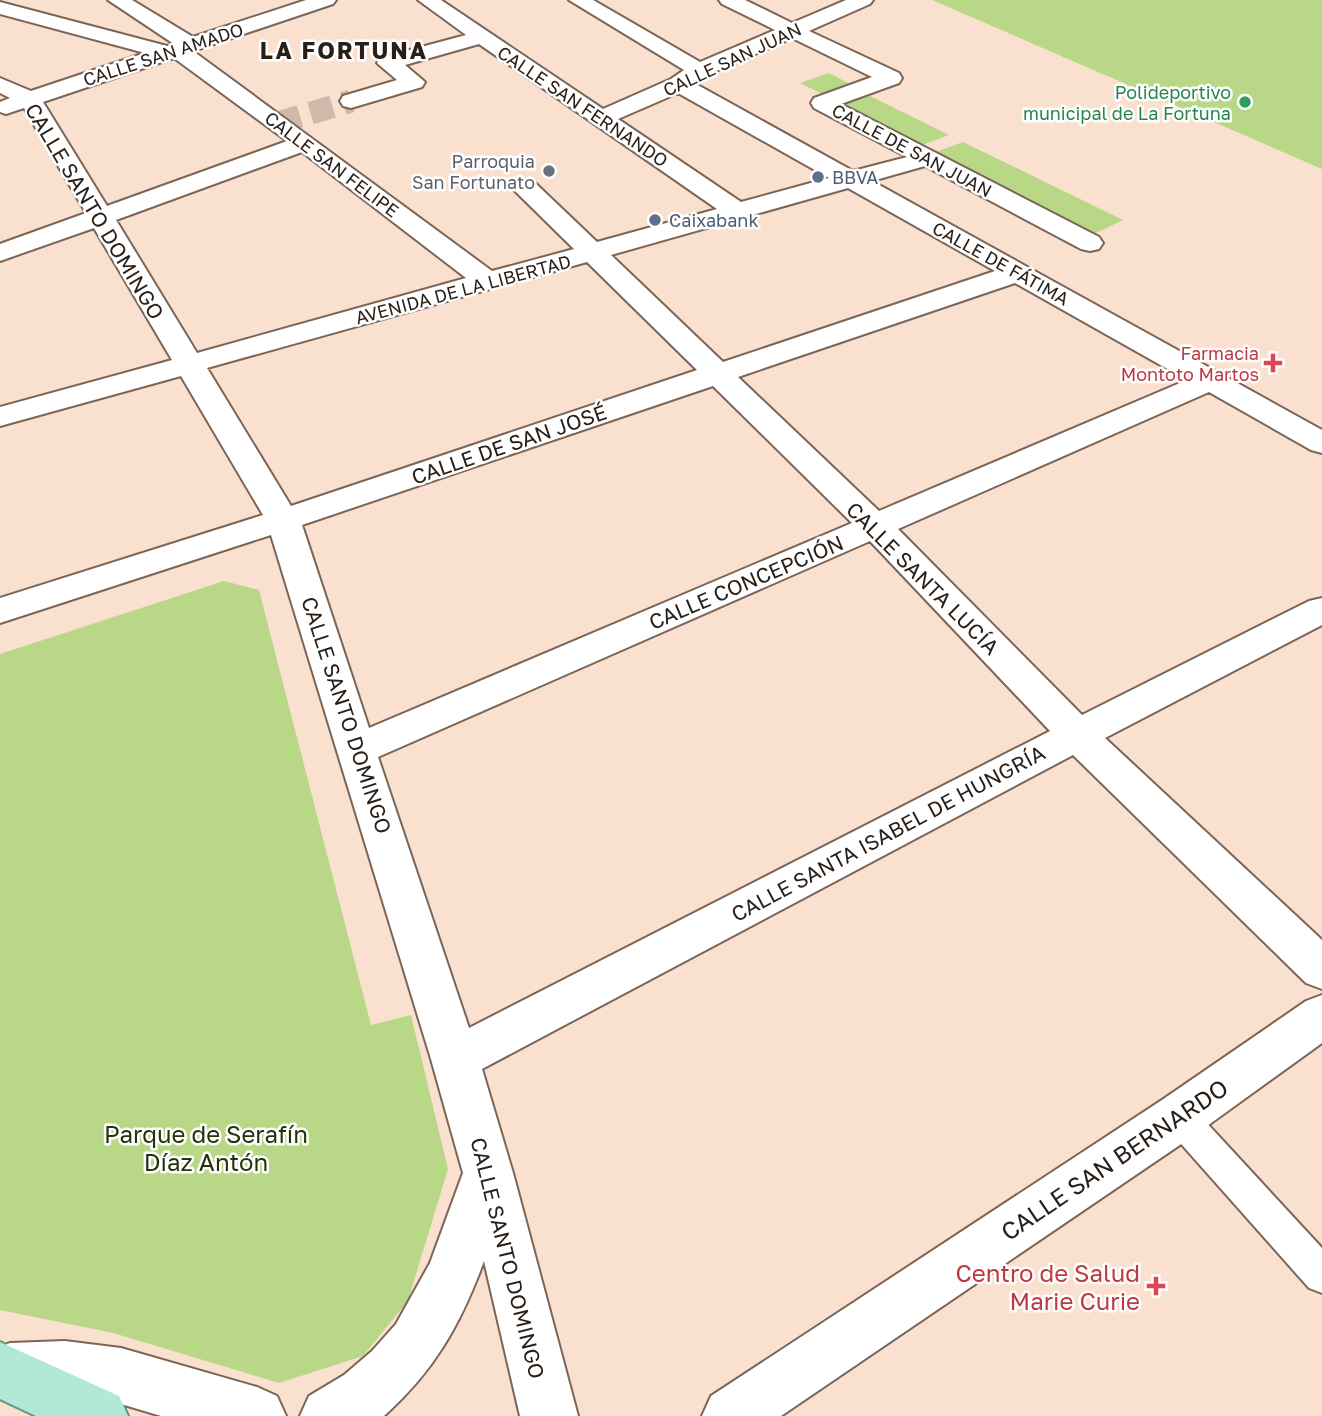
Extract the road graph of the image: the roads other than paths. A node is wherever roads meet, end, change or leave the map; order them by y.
1 (118, 0) edge
2 (326, 0) edge
3 (428, 0) edge
4 (579, 0) edge
5 (729, 0) edge
6 (863, 0) edge
7 (0, 8) edge
8 (791, 32) junction
9 (482, 37) junction
10 (179, 49) junction
11 (689, 77) junction
12 (0, 85) edge
13 (30, 99) junction
14 (351, 101) tunnel mouth
15 (0, 109) edge
16 (601, 118) junction
17 (305, 143) junction
18 (925, 159) junction
19 (850, 179) junction
20 (524, 186) dead end
21 (738, 212) junction
22 (99, 217) junction
23 (1090, 243) dead end
24 (0, 253) edge
25 (594, 253) junction
26 (1017, 273) junction
27 (486, 281) junction
28 (189, 365) junction
29 (716, 375) junction
30 (1210, 381) junction
31 (0, 417) edge
32 (1322, 443) edge
33 (284, 520) junction
34 (875, 527) junction
35 (1322, 610) edge
36 (0, 611) edge
37 (1077, 735) junction
38 (358, 749) junction
39 (1322, 969) edge
40 (1322, 1016) edge
41 (455, 1059) junction
42 (1179, 1117) junction
43 (488, 1173) junction
44 (1322, 1275) edge
45 (2, 1371) edge
46 (99, 1416) edge
47 (257, 1416) edge
48 (329, 1416) edge
49 (549, 1416) edge
50 (731, 1416) edge

1 - 10 street, CALLE SAN FELIPE
2 - 10 street, CALLE SAN AMADO
3 - 9 street, CALLE SAN FERNANDO
4 - 11 street, CALLE DE FÁTIMA
5 - 8 street
6 - 8 street, CALLE SAN JUAN
7 - 10 street
8 - 11 street, CALLE SAN JUAN
8 - 18 street, CALLE DE SAN JUAN
9 - 14 street
9 - 16 street, CALLE SAN FERNANDO
10 - 13 street, CALLE SAN AMADO
10 - 17 street, CALLE SAN FELIPE
11 - 16 street, CALLE SAN JUAN
11 - 19 street, CALLE DE FÁTIMA
12 - 13 street, CALLE SANTO DOMINGO
13 - 15 street, CALLE SAN AMADO
13 - 22 street, CALLE SANTO DOMINGO
16 - 21 street, CALLE SAN FERNANDO
17 - 22 street
17 - 27 street, CALLE SAN FELIPE
18 - 19 street, AVENIDA DE LA LIBERTAD
18 - 23 street, CALLE DE SAN JUAN
19 - 21 street, AVENIDA DE LA LIBERTAD
19 - 26 street, CALLE DE FÁTIMA
20 - 25 street, CALLE SANTA LUCÍA
21 - 25 street, AVENIDA DE LA LIBERTAD
22 - 24 street
22 - 28 street, CALLE SANTO DOMINGO
25 - 27 street, AVENIDA DE LA LIBERTAD
25 - 29 street, CALLE SANTA LUCÍA
26 - 29 street, CALLE DE SAN JOSÉ
26 - 30 street, CALLE DE FÁTIMA
27 - 28 street, AVENIDA DE LA LIBERTAD
28 - 31 street, AVENIDA DE LA LIBERTAD
28 - 33 street, CALLE SANTO DOMINGO
29 - 33 street, CALLE DE SAN JOSÉ
29 - 34 street, CALLE SANTA LUCÍA
30 - 32 street, CALLE DE FÁTIMA
30 - 34 street, CALLE CONCEPCIÓN
33 - 36 street, CALLE DE SAN JOSÉ
33 - 38 street, CALLE SANTO DOMINGO
34 - 37 street, CALLE SANTA LUCÍA
34 - 38 street, CALLE CONCEPCIÓN
35 - 37 street, CALLE SANTA ISABEL DE HUNGRÍA
37 - 39 street, CALLE SANTA LUCÍA
37 - 41 street, CALLE SANTA ISABEL DE HUNGRÍA
38 - 41 street, CALLE SANTO DOMINGO
40 - 42 street, CALLE SAN BERNARDO
41 - 43 street, CALLE SANTO DOMINGO
42 - 44 lane
42 - 50 street, CALLE SAN BERNARDO
43 - 48 street
43 - 49 street, CALLE SANTO DOMINGO
45 - 46 main road
45 - 47 street

